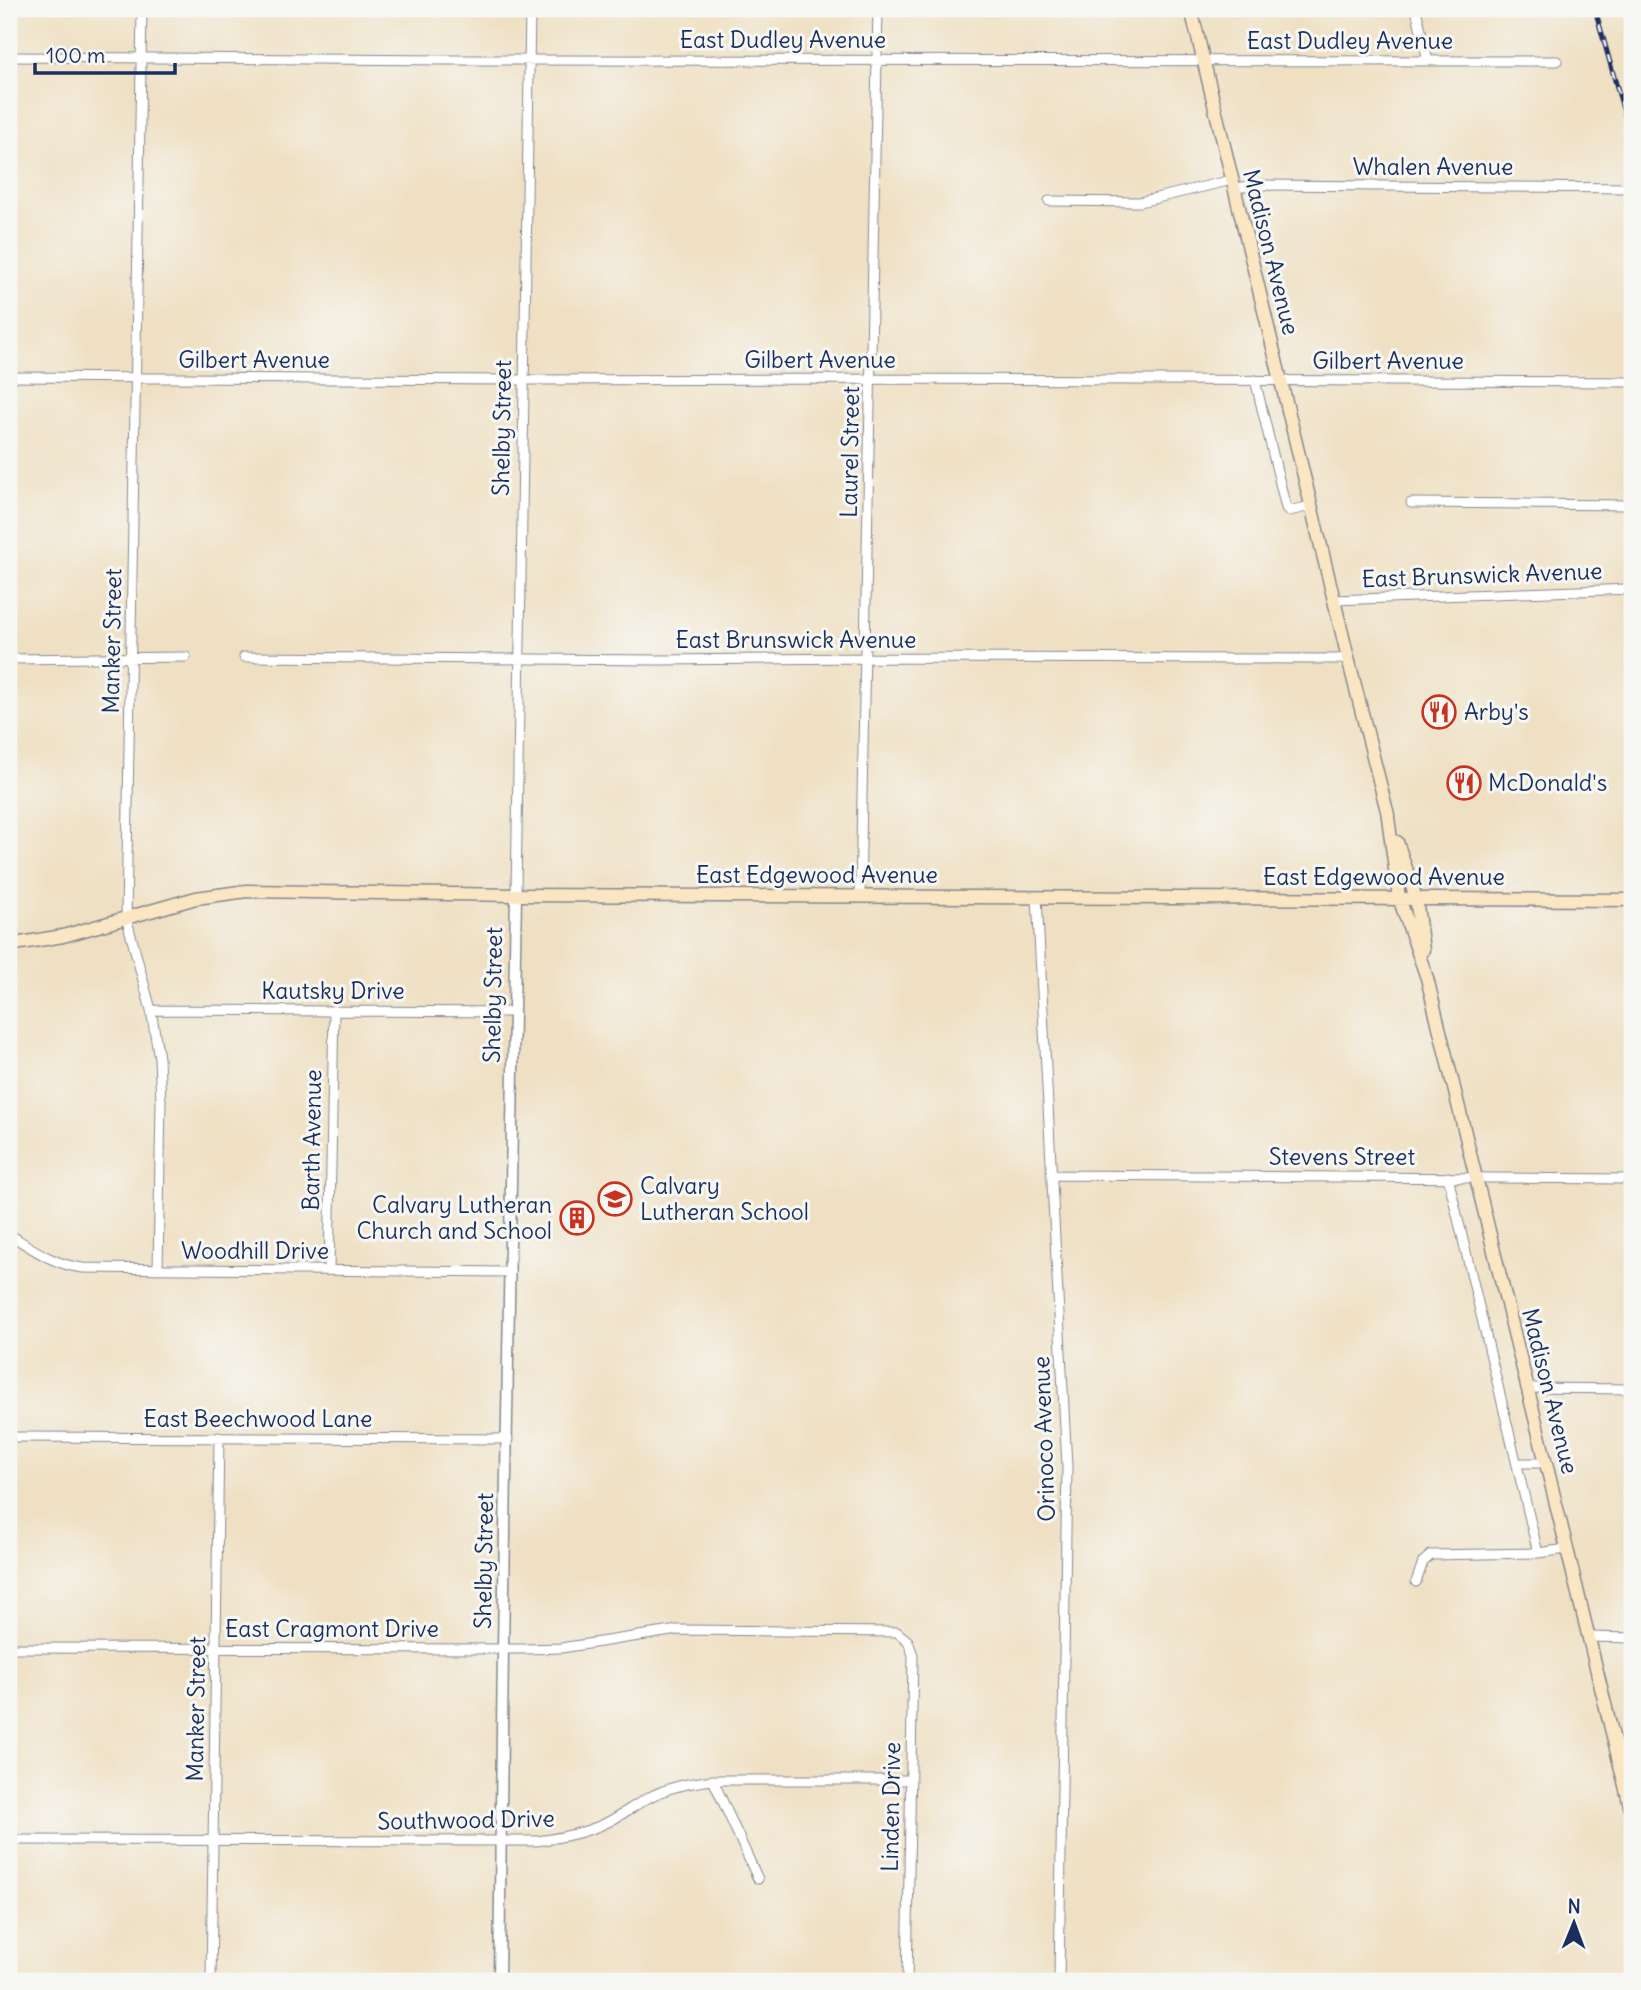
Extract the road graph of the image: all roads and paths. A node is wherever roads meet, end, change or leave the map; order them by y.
1 (142, 9) edge
2 (530, 9) edge
3 (878, 9) edge
4 (1191, 9) edge
5 (1416, 9) edge
6 (9, 57) edge
7 (141, 57) junction
8 (529, 59) junction
9 (877, 60) junction
10 (1203, 60) junction
11 (1428, 61) junction
12 (1557, 61) dead end
13 (1233, 184) junction
14 (1632, 188) edge
15 (1049, 201) dead end
16 (9, 377) edge
17 (135, 379) junction
18 (871, 379) junction
19 (524, 380) junction
20 (1255, 380) junction
21 (1280, 380) junction
22 (1632, 382) edge
23 (1411, 503) dead end
24 (1632, 505) edge
25 (1311, 506) junction
26 (1632, 589) edge
27 (1334, 600) junction
28 (131, 656) junction
29 (186, 657) dead end
30 (244, 657) dead end
31 (865, 658) junction
32 (1348, 658) junction
33 (9, 659) edge
34 (519, 659) junction
35 (1387, 810) junction
36 (516, 895) junction
37 (860, 896) junction
38 (1037, 897) junction
39 (1399, 898) junction
40 (1416, 898) junction
41 (1632, 900) edge
42 (126, 917) junction
43 (9, 945) edge
44 (1427, 978) junction
45 (151, 1010) junction
46 (334, 1010) junction
47 (514, 1012) junction
48 (1052, 1175) junction
49 (1448, 1177) junction
50 (1476, 1177) junction
51 (1632, 1179) edge
52 (9, 1234) edge
53 (158, 1269) junction
54 (329, 1270) junction
55 (510, 1272) junction
56 (1527, 1388) junction
57 (1632, 1389) edge
58 (9, 1437) edge
59 (219, 1437) junction
60 (508, 1439) junction
61 (1517, 1463) junction
62 (1546, 1463) junction
63 (1567, 1549) junction
64 (1538, 1553) junction
65 (1416, 1582) dead end
66 (904, 1637) joint
67 (1589, 1637) junction
68 (1632, 1638) edge
69 (9, 1648) edge
70 (216, 1649) junction
71 (503, 1649) junction
72 (713, 1780) junction
73 (911, 1780) junction
74 (1632, 1814) edge
75 (9, 1840) edge
76 (213, 1840) junction
77 (500, 1841) junction
78 (758, 1879) dead end
79 (211, 1981) edge
80 (499, 1981) edge
81 (907, 1981) edge
82 (1059, 1981) edge

1 - 7 street, Manker Street
2 - 8 street, Shelby Street
3 - 9 street, Laurel Street
4 - 10 main road, Madison Avenue
5 - 11 street
6 - 7 street, East Dudley Avenue
7 - 8 street, East Dudley Avenue
7 - 17 street, Manker Street
8 - 9 street, East Dudley Avenue
8 - 19 street, Shelby Street
9 - 10 street, East Dudley Avenue
9 - 18 street, Laurel Street
10 - 11 street, East Dudley Avenue
10 - 13 main road, Madison Avenue
11 - 12 street, East Dudley Avenue
13 - 14 street, Whalen Avenue
13 - 15 street, Whalen Avenue
13 - 21 main road, Madison Avenue
16 - 17 street, Gilbert Avenue
17 - 19 street, Gilbert Avenue
17 - 28 street, Manker Street
18 - 19 street, Gilbert Avenue
18 - 20 street, Gilbert Avenue
18 - 31 street, Laurel Street
19 - 34 street, Shelby Street
20 - 21 street, Gilbert Avenue
20 - 25 street
21 - 22 street, Gilbert Avenue
21 - 25 main road, Madison Avenue
23 - 24 street
25 - 27 main road, Madison Avenue
26 - 27 street, East Brunswick Avenue
27 - 32 main road, Madison Avenue
28 - 29 street
28 - 33 street
28 - 42 street, Manker Street
30 - 34 street, East Brunswick Avenue
31 - 32 street, East Brunswick Avenue
31 - 34 street, East Brunswick Avenue
31 - 37 street, Laurel Street
32 - 35 main road, Madison Avenue
34 - 36 street, Shelby Street
35 - 39 main road, Madison Avenue
35 - 40 main road, Madison Avenue
36 - 37 main road, East Edgewood Avenue
36 - 42 main road, East Edgewood Avenue
36 - 47 street, Shelby Street
37 - 38 main road, East Edgewood Avenue
38 - 39 main road, East Edgewood Avenue
38 - 48 street, Orinoco Avenue
39 - 40 main road, East Edgewood Avenue
39 - 44 main road, Madison Avenue
40 - 41 main road, East Edgewood Avenue
40 - 44 main road, Madison Avenue
42 - 43 main road, East Edgewood Avenue
42 - 45 street, Manker Street
44 - 50 main road, Madison Avenue
45 - 46 street, Kautsky Drive
45 - 53 street, Manker Street
46 - 47 street, Kautsky Drive
46 - 54 street, Barth Avenue
47 - 55 street, Shelby Street
48 - 49 street, Stevens Street
48 - 82 street, Orinoco Avenue
49 - 50 street, Stevens Street
49 - 61 street
50 - 51 street, Stevens Street
50 - 56 main road, Madison Avenue
52 - 53 street, Woodhill Drive
53 - 54 street, Woodhill Drive
54 - 55 street, Woodhill Drive
55 - 60 street, Shelby Street
56 - 57 street
56 - 62 main road, Madison Avenue
58 - 59 street, East Beechwood Lane
59 - 60 street, East Beechwood Lane
59 - 70 street, Manker Street
60 - 71 street, Shelby Street
61 - 62 street
61 - 64 street
62 - 63 main road, Madison Avenue
63 - 64 street
63 - 67 main road, Madison Avenue
64 - 65 street
66 - 71 street, East Cragmont Drive
66 - 73 street, Linden Drive
67 - 68 street
67 - 74 main road, Madison Avenue
69 - 70 street, East Cragmont Drive
70 - 71 street, East Cragmont Drive
70 - 76 street, Manker Street
71 - 77 street, Shelby Street
72 - 73 street, Southwood Drive
72 - 77 street, Southwood Drive
72 - 78 street
73 - 81 street, Linden Drive
75 - 76 street, Southwood Drive
76 - 77 street, Southwood Drive
76 - 79 street, Manker Street
77 - 80 street, Shelby Street

